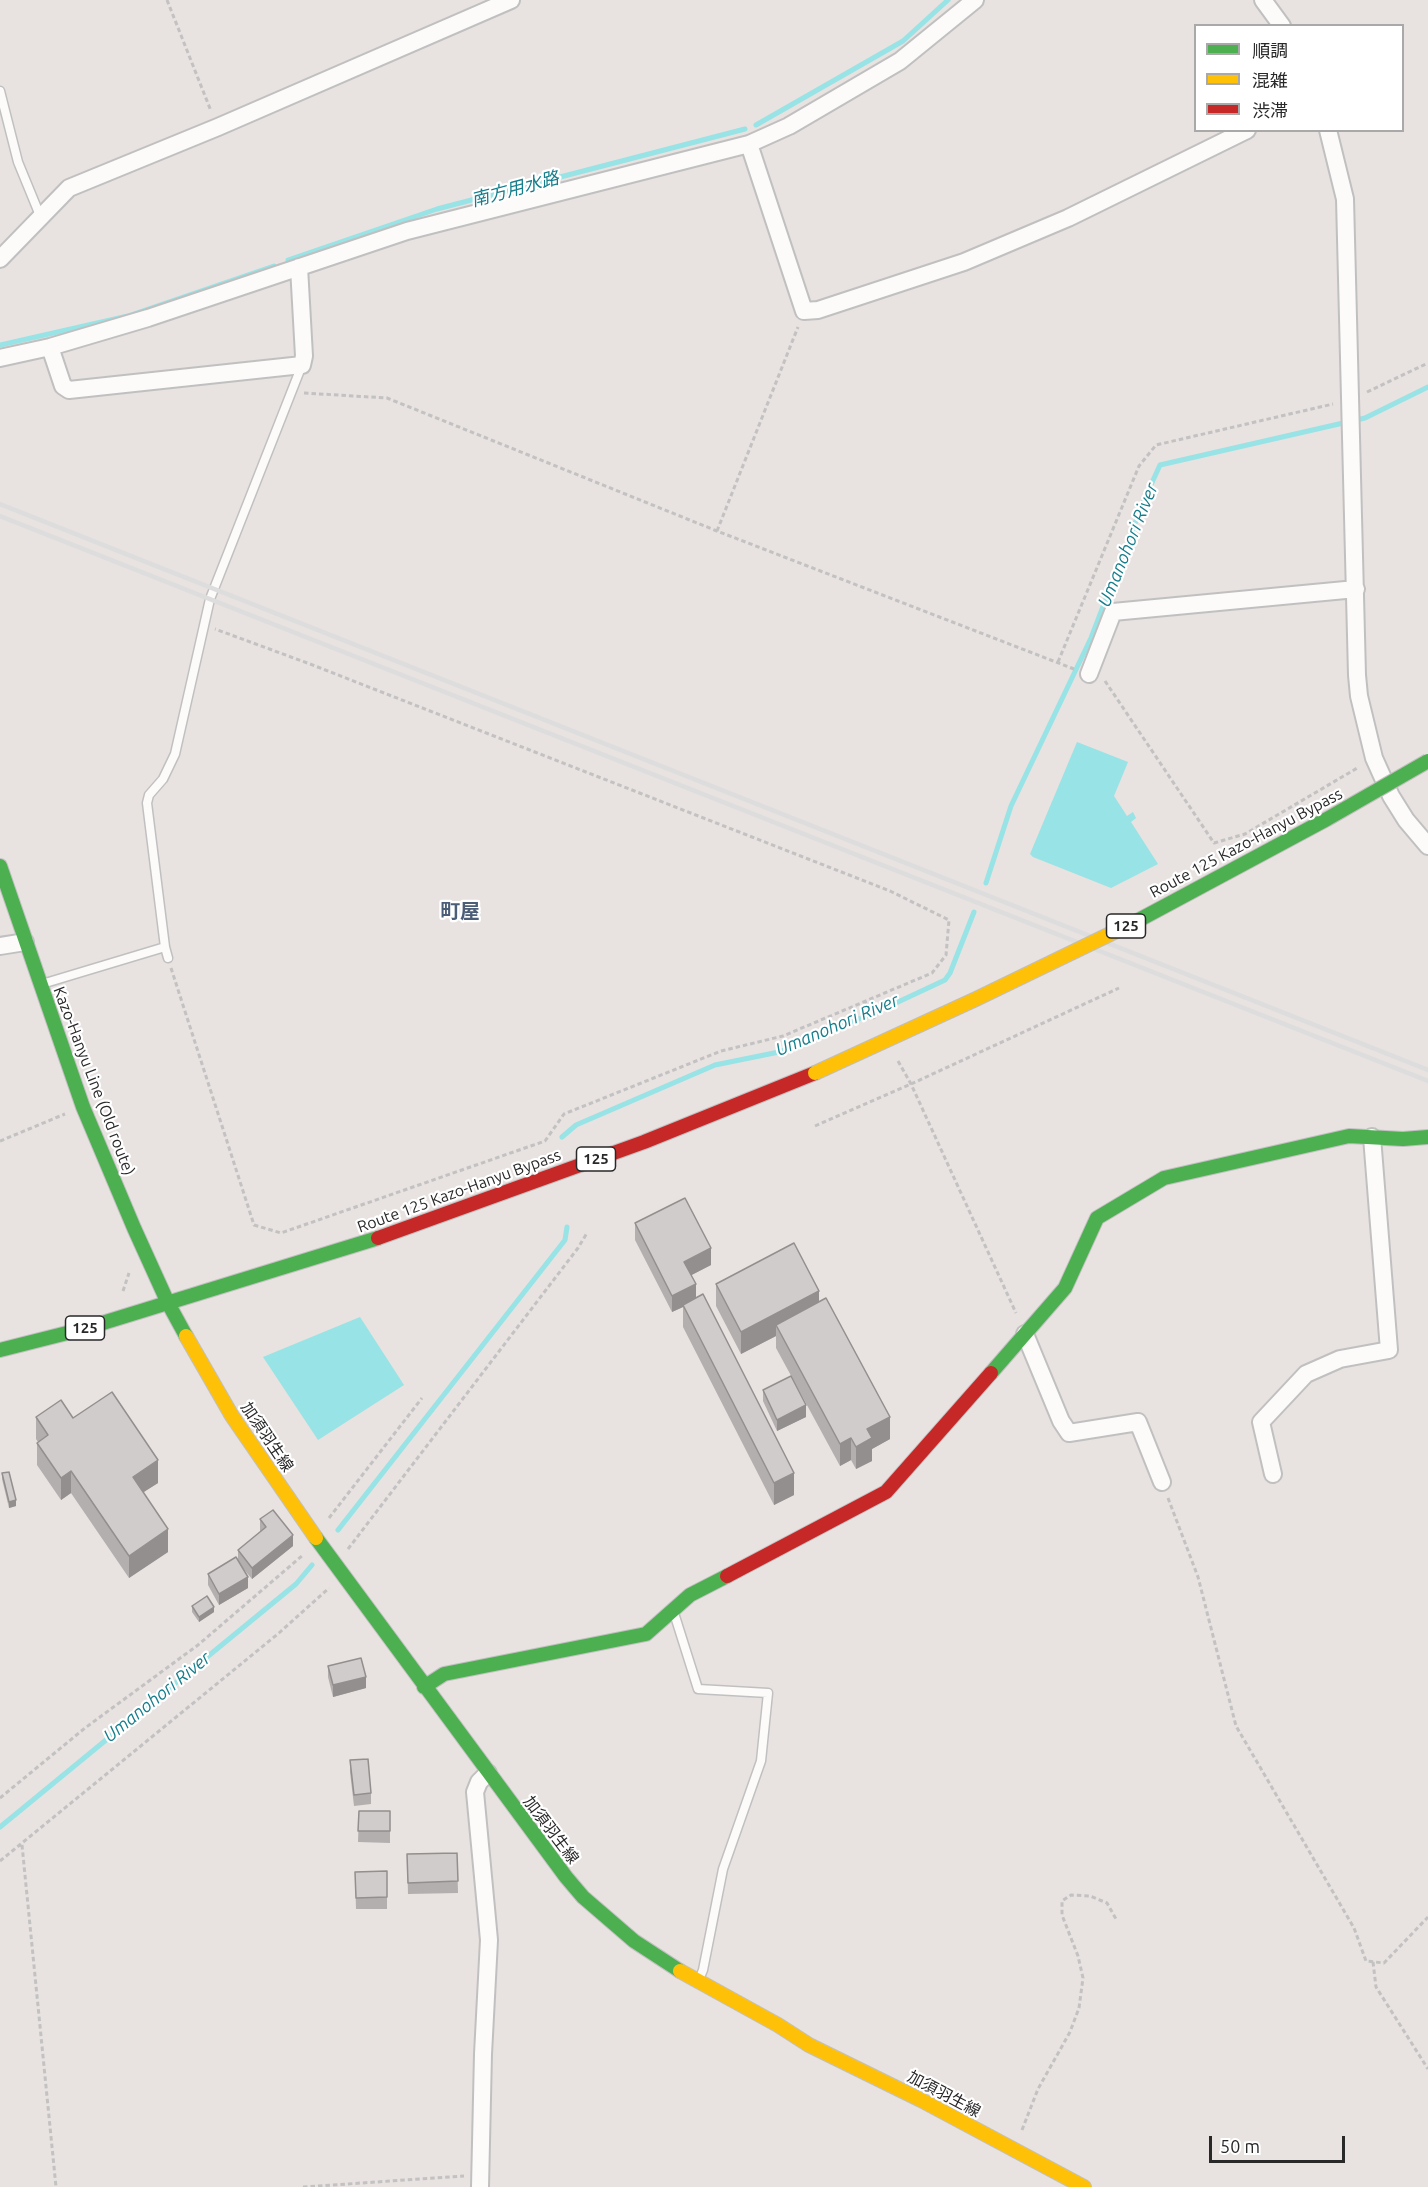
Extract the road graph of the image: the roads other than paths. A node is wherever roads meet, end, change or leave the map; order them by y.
1 (511, 0) edge
2 (975, 0) edge
3 (1263, 0) edge
4 (1281, 24) edge
5 (0, 91) edge
6 (1243, 132) edge
7 (1328, 132) edge
8 (749, 144) junction
9 (41, 218) junction
10 (0, 259) edge
11 (299, 267) junction
12 (50, 346) junction
13 (0, 358) edge
14 (302, 365) junction
15 (1356, 589) junction
16 (1089, 674) road end
17 (1428, 761) edge
18 (1428, 846) edge
19 (0, 866) edge
20 (25, 942) junction
21 (0, 946) edge
22 (165, 947) junction
23 (168, 958) road end
24 (40, 984) junction
25 (1372, 1137) junction
26 (1428, 1137) edge
27 (168, 1303) junction
28 (1025, 1334) junction
29 (0, 1350) edge
30 (1273, 1474) dead end
31 (1162, 1482) road end
32 (673, 1610) junction
33 (424, 1687) junction
34 (488, 1773) junction
35 (698, 1982) junction
36 (480, 2181) edge
37 (1084, 2187) edge

1 - 9 street
2 - 8 street
3 - 4 street
5 - 9 lane
6 - 8 street
7 - 15 street
8 - 11 street
9 - 10 street
11 - 12 street
11 - 14 street
12 - 13 street
12 - 14 street
14 - 22 lane
15 - 16 street
15 - 18 street
17 - 27 main road, Route 125 Kazo-Hanyu Bypass / 125, bridge
19 - 20 main road, Kazo-Hanyu Line (Old route)
20 - 21 street
20 - 24 main road, Kazo-Hanyu Line (Old route)
22 - 23 lane
22 - 24 lane
24 - 27 main road, Kazo-Hanyu Line (Old route)
25 - 26 main road
25 - 28 main road
25 - 30 street
27 - 29 main road, Route 125 Kazo-Hanyu Bypass / 125
27 - 33 main road, 加須羽生線
28 - 31 street
28 - 32 main road
32 - 33 main road
32 - 35 lane
33 - 34 main road, 加須羽生線
34 - 35 main road, 加須羽生線
34 - 36 street
35 - 37 main road, 加須羽生線

